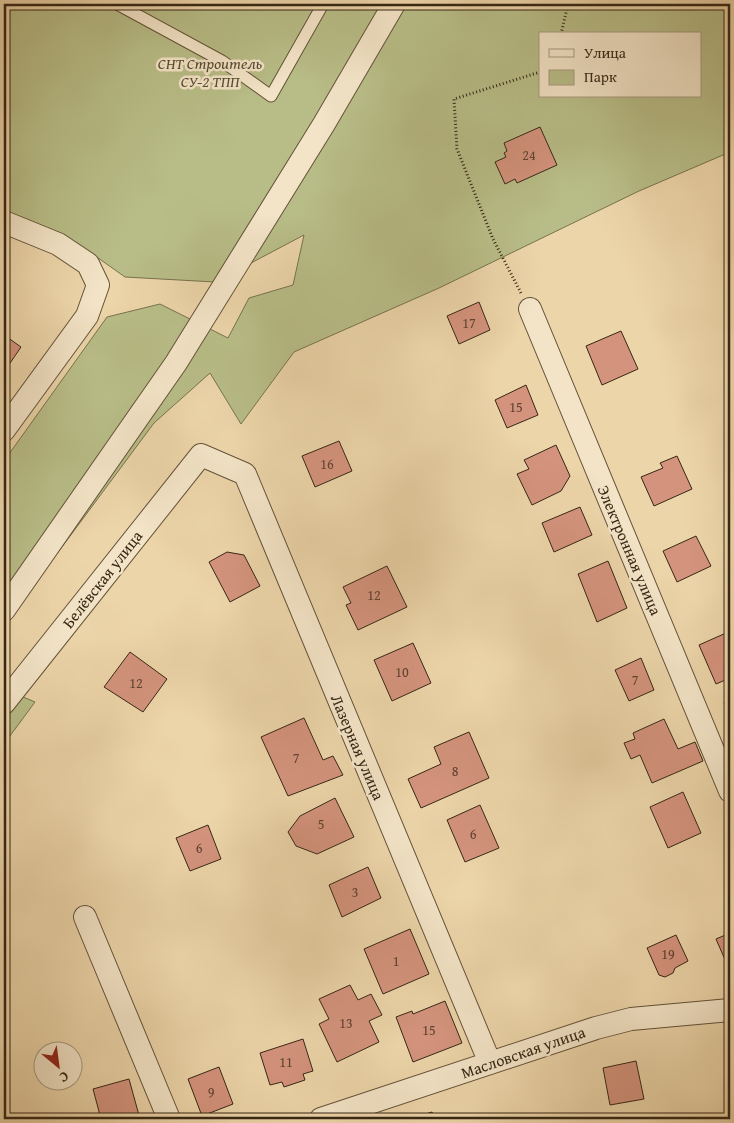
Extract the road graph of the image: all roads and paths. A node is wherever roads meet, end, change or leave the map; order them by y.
1 (117, 4) edge
2 (323, 4) edge
3 (394, 4) edge
4 (568, 4) edge
5 (561, 32) edge
6 (539, 72) edge
7 (4, 222) edge
8 (530, 308) joint
9 (4, 430) edge
10 (201, 455) joint
11 (4, 610) edge
12 (4, 703) edge
13 (730, 791) edge
14 (85, 917) dead end
15 (730, 1010) edge
16 (490, 1063) junction
17 (168, 1119) edge
18 (321, 1119) edge

1 - 2 lane
3 - 11 street
4 - 5 path
6 - 8 path
7 - 9 street
8 - 13 street, Электронная улица
10 - 12 street, Белёвская улица
10 - 16 street, Лазерная улица
14 - 17 street
15 - 16 street, Масловская улица
16 - 18 street, Масловская улица

